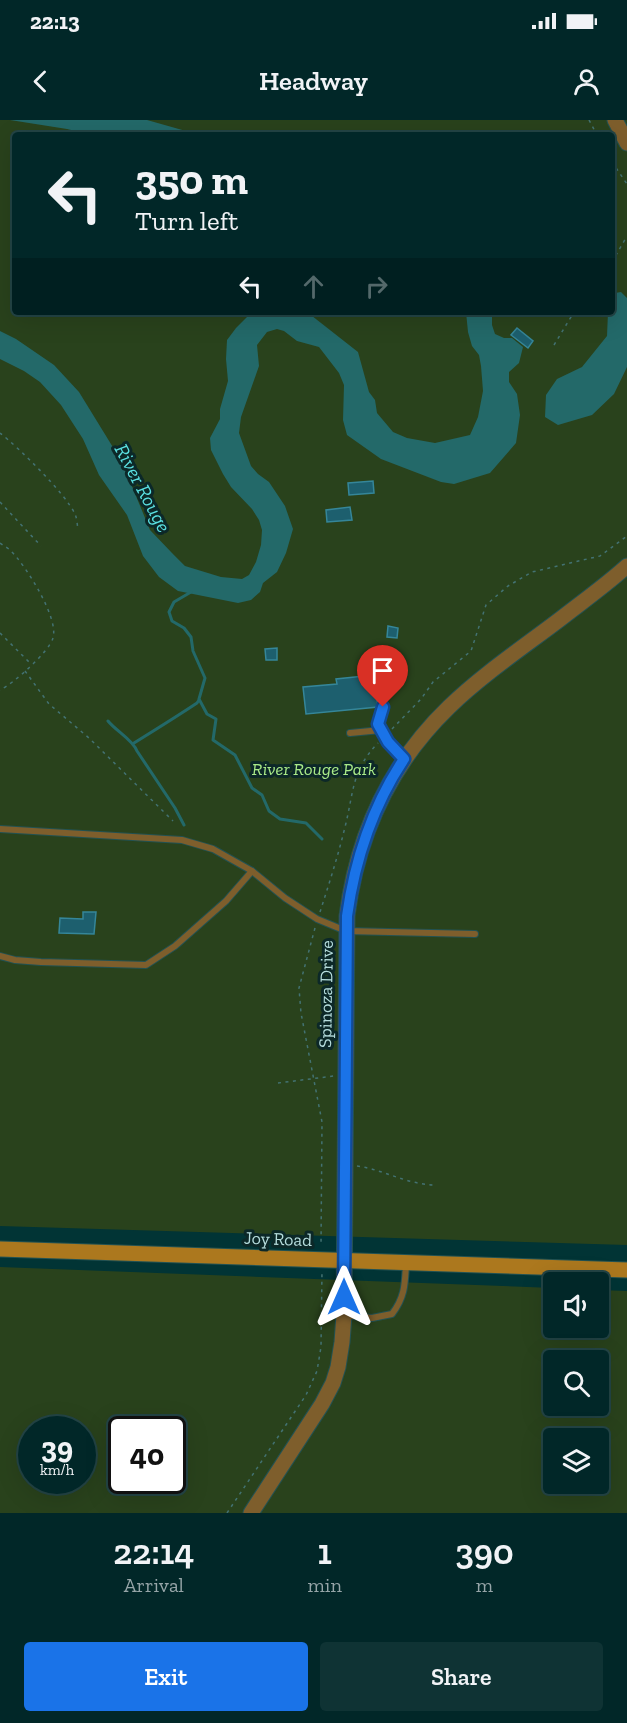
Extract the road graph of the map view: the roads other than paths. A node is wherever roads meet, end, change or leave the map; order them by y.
1 (615, 120) edge
2 (627, 143) edge
3 (627, 566) edge
4 (382, 654) dead end
5 (350, 733) dead end
6 (383, 733) junction
7 (404, 759) junction
8 (0, 829) edge
9 (252, 871) junction
10 (346, 931) junction
11 (475, 934) dead end
12 (0, 956) edge
13 (0, 1249) edge
14 (344, 1261) junction
15 (406, 1263) junction
16 (627, 1270) edge
17 (344, 1315) junction
18 (251, 1513) edge

1 - 2 street
3 - 7 street, Spinoza Drive
4 - 6 lane
5 - 6 lane
6 - 7 lane
7 - 10 street, Spinoza Drive
8 - 9 lane
9 - 10 lane
9 - 12 lane
10 - 11 lane
10 - 14 street, Spinoza Drive
13 - 14 main road, Joy Road
14 - 15 main road, Joy Road
14 - 17 street, Spinoza Drive
15 - 16 main road, Joy Road
15 - 17 lane
17 - 18 street, Spinoza Drive

